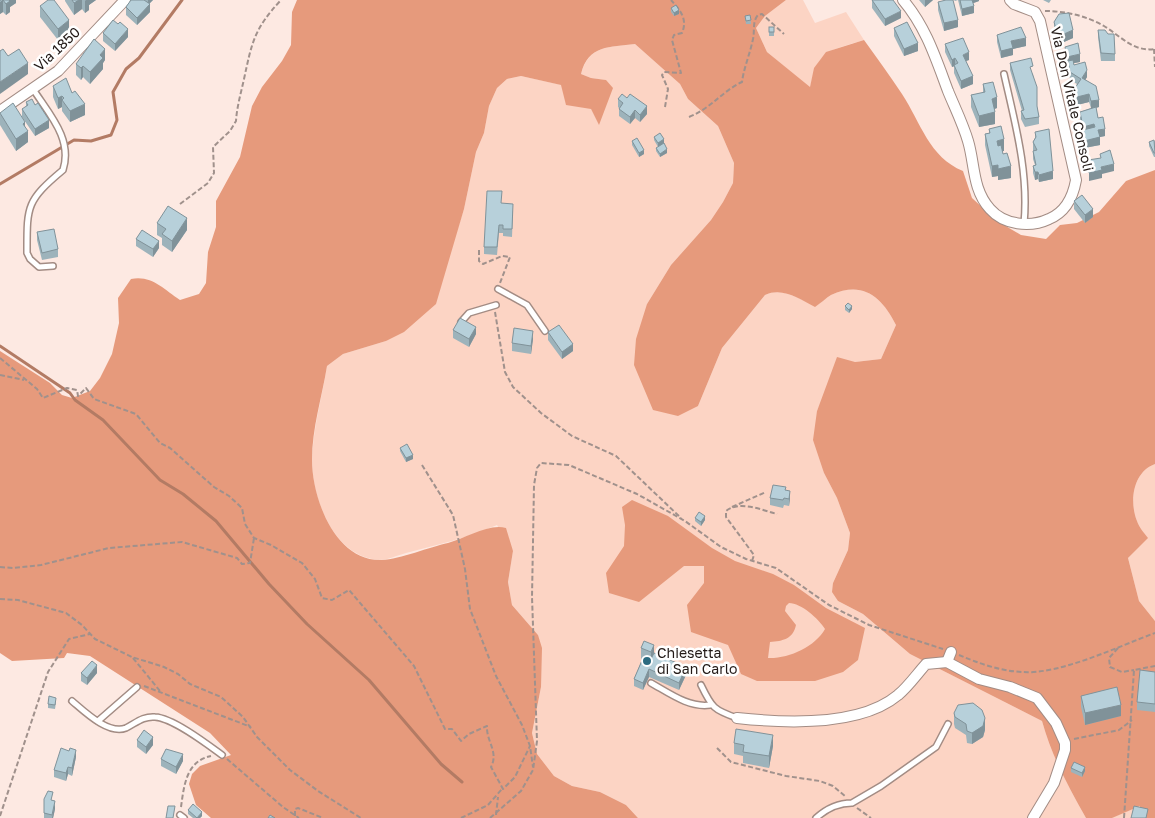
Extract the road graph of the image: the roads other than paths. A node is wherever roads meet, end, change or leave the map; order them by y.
1 (125, 0) edge
2 (903, 0) edge
3 (1010, 0) edge
4 (1004, 74) dead end
5 (33, 89) junction
6 (0, 111) edge
7 (1024, 224) junction
8 (53, 266) dead end
9 (498, 289) road end
10 (496, 305) road end
11 (461, 322) edge
12 (545, 331) dead end
13 (651, 683) dead end
14 (702, 685) dead end
15 (137, 687) road end
16 (72, 701) dead end
17 (710, 705) junction
18 (737, 718) joint
19 (98, 721) junction
20 (948, 724) dead end
21 (222, 755) road end
22 (816, 818) edge
23 (1033, 818) edge

1 - 5 street, Via 1850
2 - 7 street, Via Don Vitale Consoli
3 - 7 street, Via Don Vitale Consoli
4 - 7 lane
5 - 6 street, Via 1850
5 - 8 lane
9 - 12 lane
10 - 11 lane
13 - 17 lane
14 - 17 lane
15 - 19 lane
16 - 19 lane
17 - 18 lane
18 - 23 street
19 - 21 lane
20 - 22 lane

